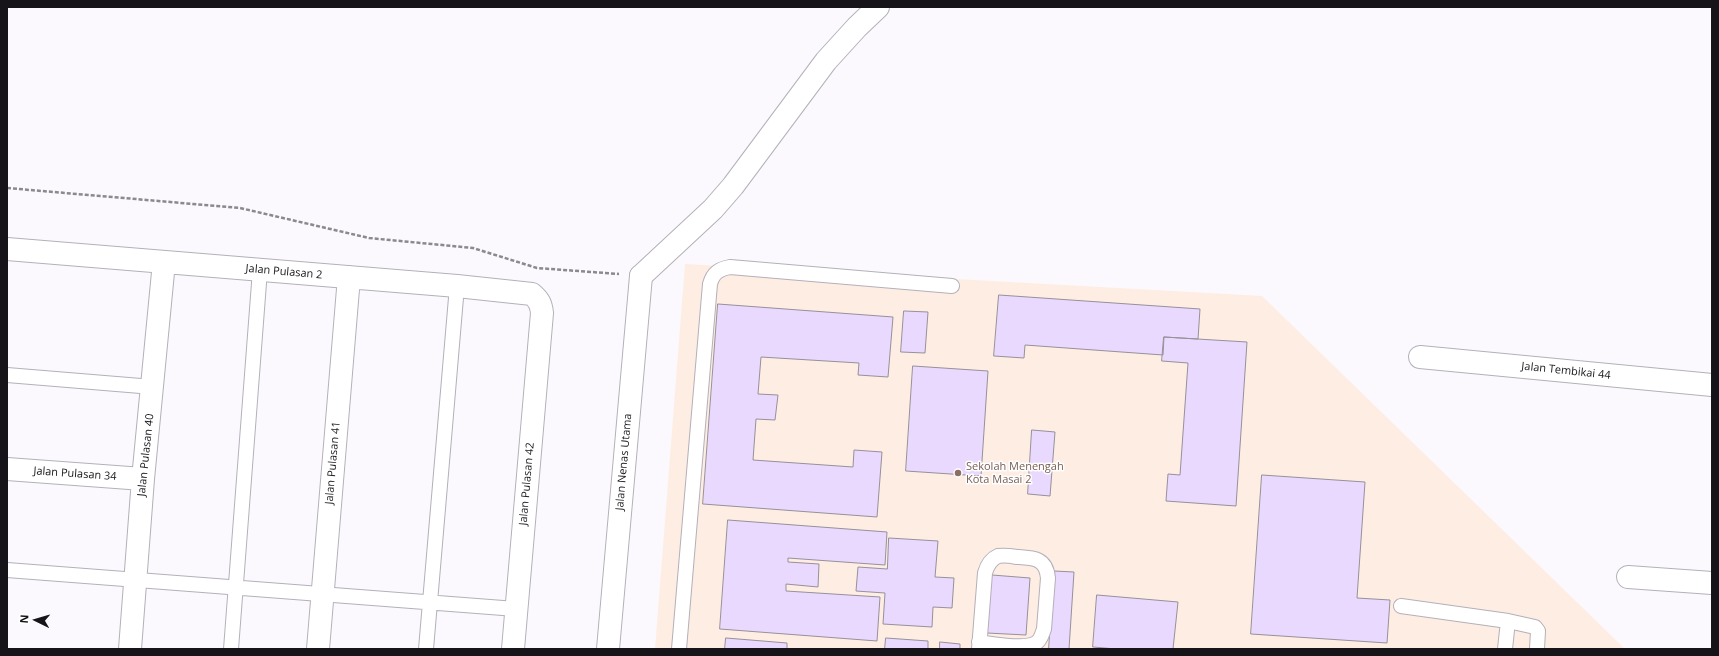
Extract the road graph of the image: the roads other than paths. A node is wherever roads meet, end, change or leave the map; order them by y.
1 (878, 7) edge
2 (7, 249) edge
3 (164, 262) junction
4 (260, 270) junction
5 (349, 277) junction
6 (457, 286) junction
7 (952, 286) dead end
8 (542, 319) joint
9 (1420, 357) dead end
10 (7, 374) edge
11 (1712, 385) edge
12 (153, 387) junction
13 (7, 468) edge
14 (143, 479) junction
15 (7, 570) edge
16 (1628, 577) dead end
17 (136, 580) junction
18 (1712, 583) edge
19 (235, 587) junction
20 (322, 594) junction
21 (430, 602) junction
22 (1401, 606) dead end
23 (516, 609) junction
24 (1508, 621) junction
25 (979, 646) edge
26 (130, 649) edge
27 (231, 649) edge
28 (318, 649) edge
29 (426, 649) edge
30 (512, 649) edge
31 (608, 649) edge
32 (679, 649) edge
33 (1505, 649) edge
34 (1537, 649) edge

1 - 31 street, Jalan Nenas Utama
2 - 3 street, Jalan Pulasan 2
3 - 4 street, Jalan Pulasan 2
3 - 12 street, Jalan Pulasan 40
4 - 5 street, Jalan Pulasan 2
4 - 19 lane
5 - 6 street, Jalan Pulasan 2
5 - 20 street, Jalan Pulasan 41
6 - 8 street, Jalan Pulasan 2
6 - 21 lane
7 - 32 lane
8 - 23 street, Jalan Pulasan 42
9 - 11 street, Jalan Tembikai 44
10 - 12 lane
12 - 14 street, Jalan Pulasan 40
13 - 14 street, Jalan Pulasan 34
14 - 17 street, Jalan Pulasan 40
15 - 17 lane
16 - 18 street
17 - 19 lane
17 - 26 street, Jalan Pulasan 40
19 - 20 lane
19 - 27 lane
20 - 21 lane
20 - 28 street, Jalan Pulasan 41
21 - 23 lane
21 - 29 lane
22 - 24 lane
23 - 30 street, Jalan Pulasan 42
24 - 33 lane
24 - 34 lane
25 - 25 lane

